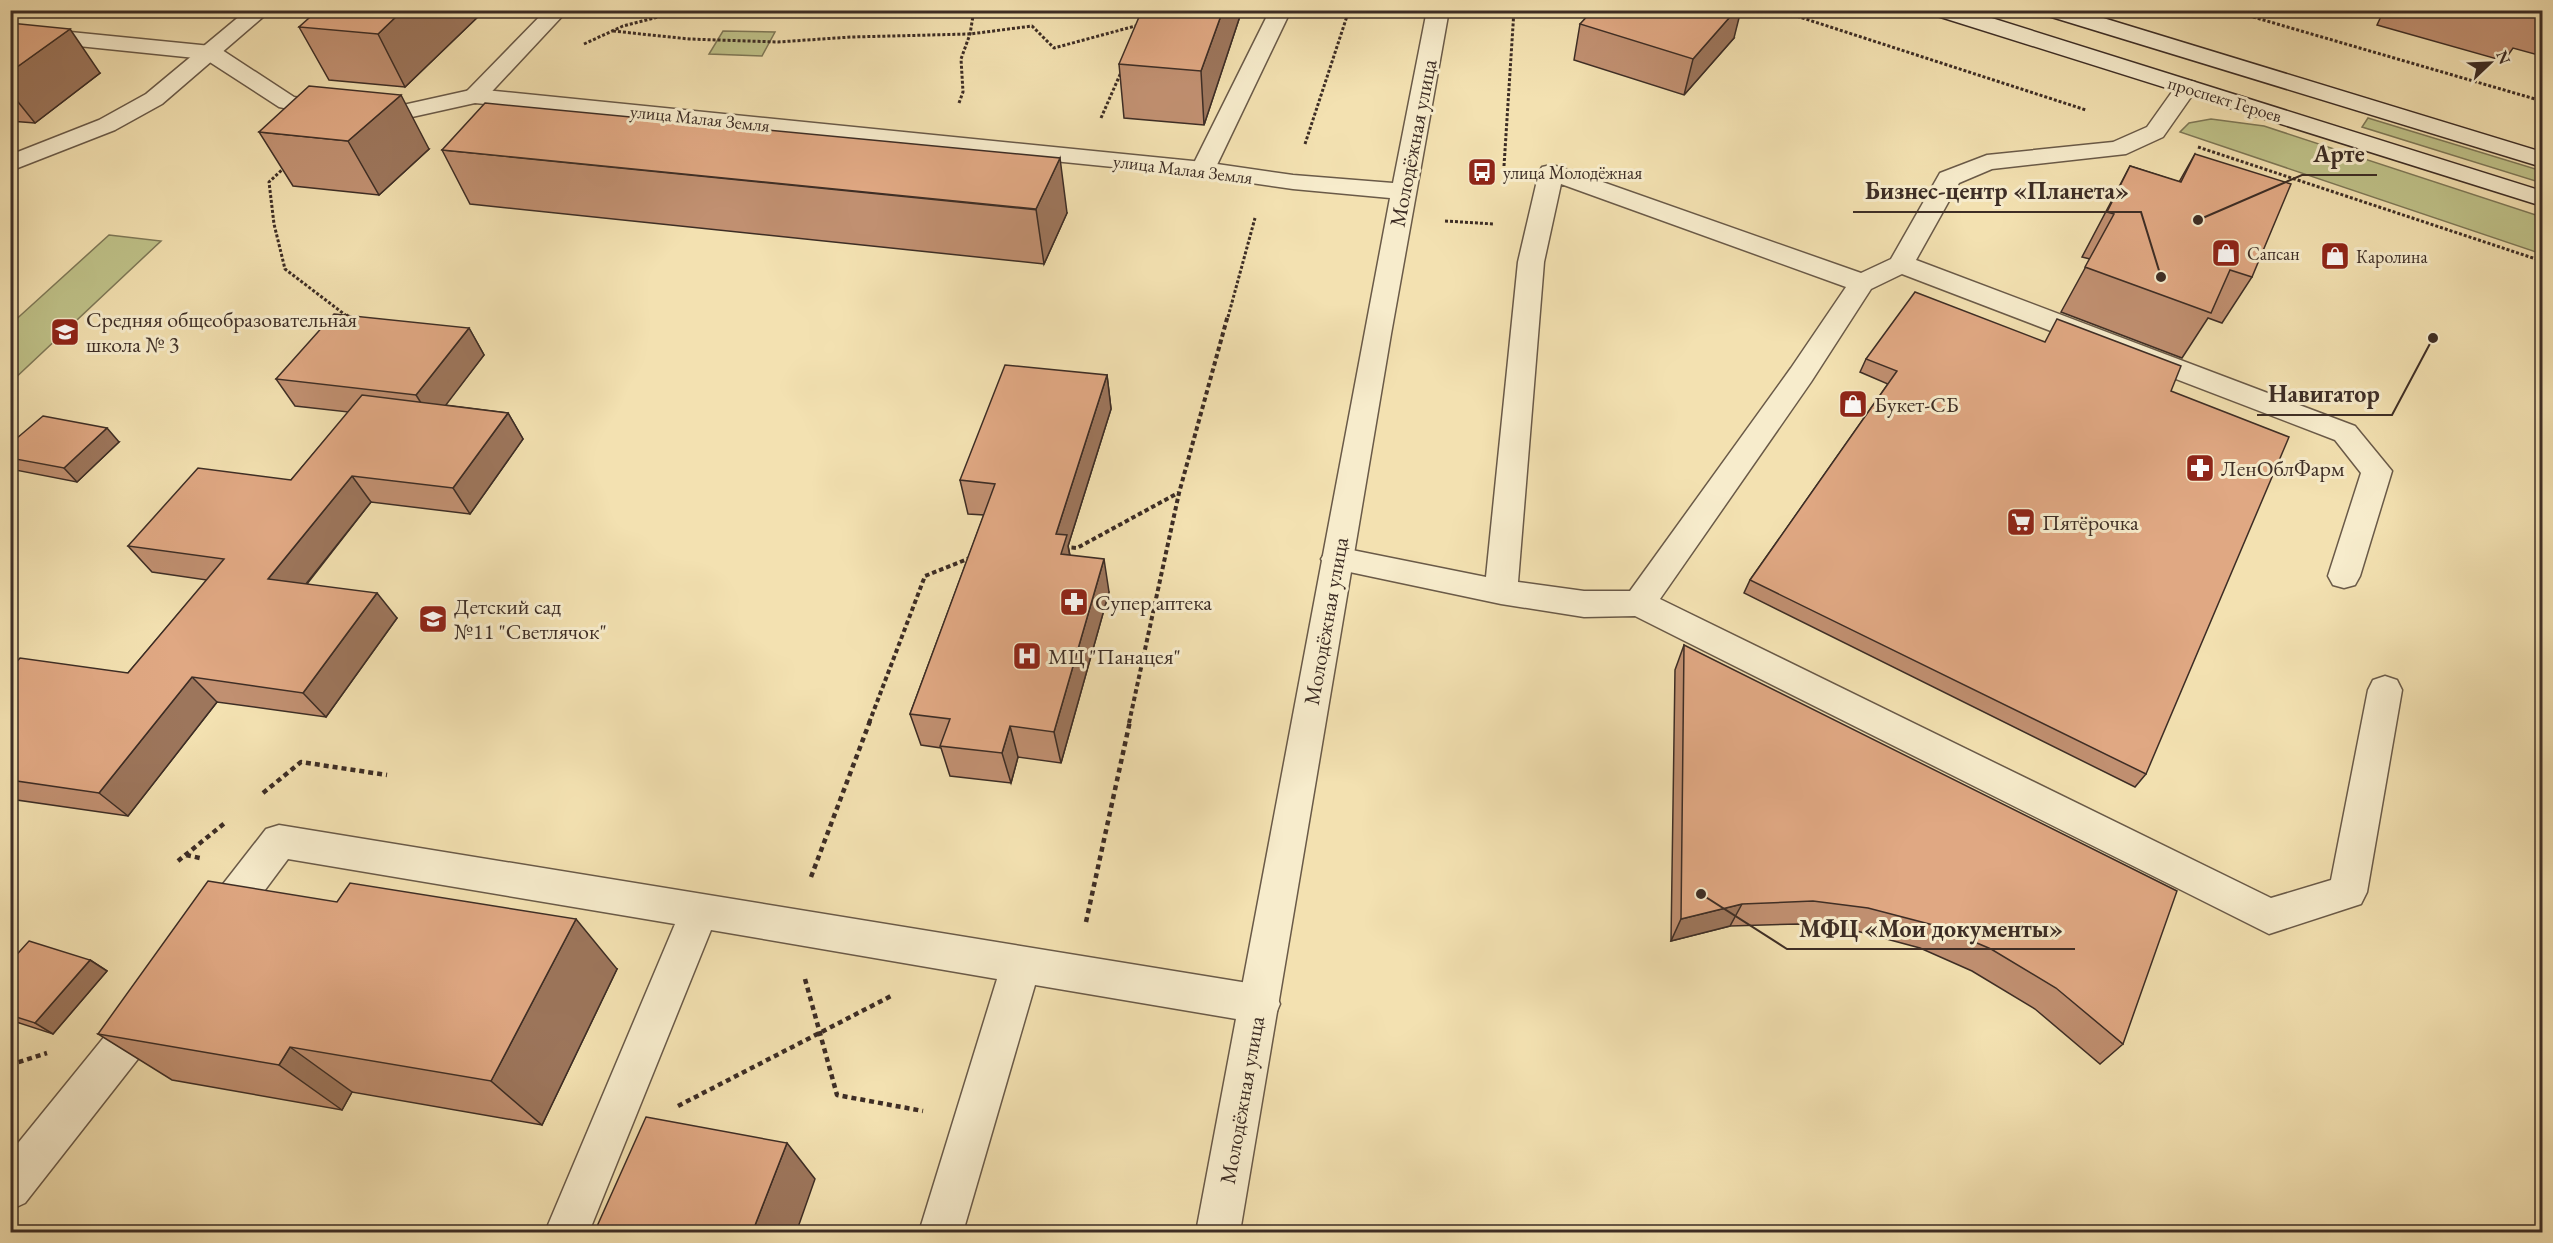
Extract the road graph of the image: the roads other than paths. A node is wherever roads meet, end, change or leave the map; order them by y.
1 (261, 10) edge
2 (558, 10) edge
3 (1281, 10) edge
4 (1438, 10) edge
5 (1942, 10) edge
6 (2054, 10) edge
7 (10, 32) edge
8 (211, 53) junction
9 (2187, 87) junction
10 (475, 96) junction
11 (2542, 160) edge
12 (10, 164) edge
13 (1203, 169) junction
14 (1405, 192) junction
15 (2542, 199) edge
16 (1901, 264) junction
17 (1862, 283) junction
18 (1337, 559) junction
19 (2344, 576) dead end
20 (1501, 592) junction
21 (1639, 603) junction
22 (2385, 690) dead end
23 (700, 911) junction
24 (198, 949) edge
25 (1021, 965) junction
26 (170, 985) edge
27 (1260, 1004) junction
28 (10, 1188) edge
29 (567, 1233) edge
30 (941, 1233) edge
31 (1218, 1233) edge

1 - 8 street
2 - 10 street
3 - 13 street
4 - 14 street, Молодёжная улица
5 - 9 street, проспект Героев
6 - 11 street, проспект Героев
7 - 8 street, улица Малая Земля
8 - 10 street, улица Малая Земля
8 - 12 street
9 - 15 street, проспект Героев
9 - 16 street
10 - 13 street, улица Малая Земля
13 - 14 street, улица Малая Земля
14 - 18 street, Молодёжная улица
16 - 17 street
16 - 19 street
17 - 20 street
17 - 21 street
18 - 20 street
18 - 27 street, Молодёжная улица
20 - 21 street
21 - 22 street
23 - 24 street
23 - 25 street
23 - 29 street
25 - 27 street
25 - 30 street
26 - 28 street
27 - 31 street, Молодёжная улица

